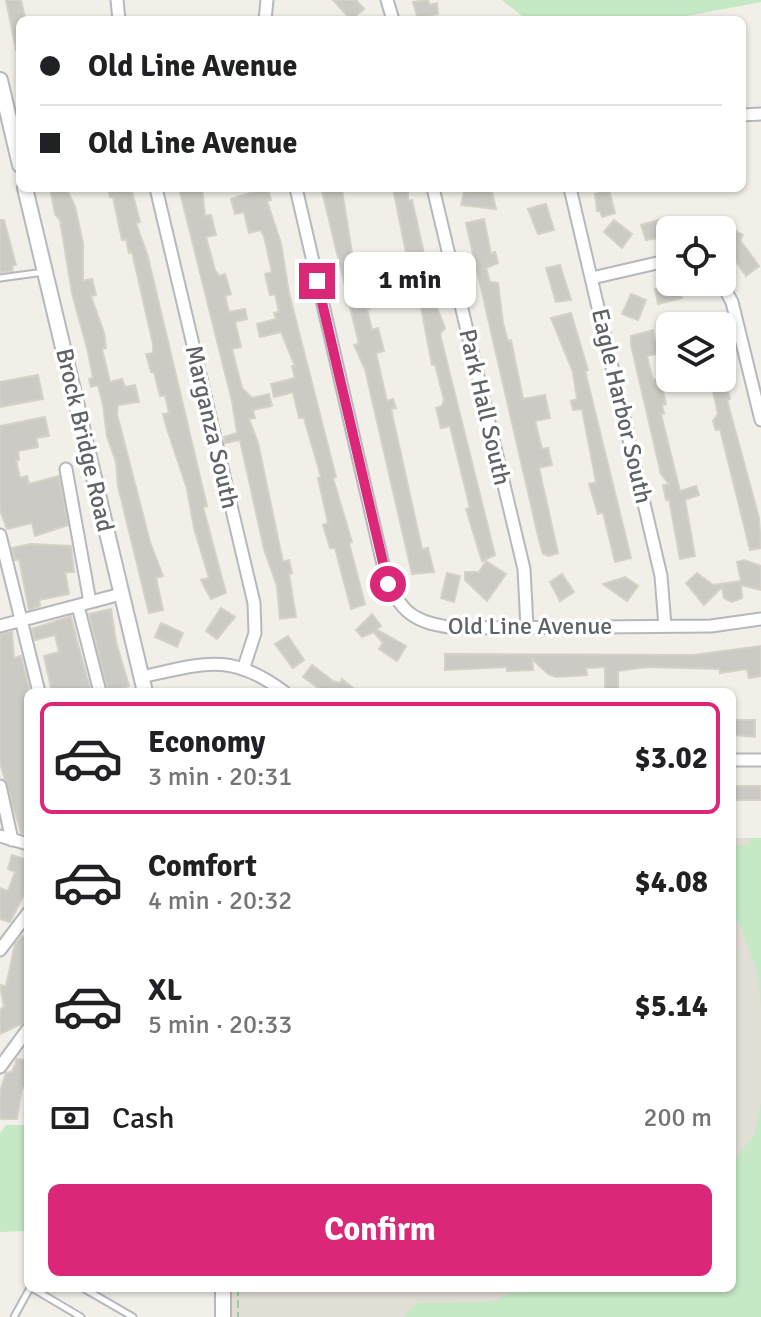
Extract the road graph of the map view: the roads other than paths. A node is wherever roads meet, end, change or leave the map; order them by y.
1 (0, 80) edge
2 (16, 148) edge
3 (26, 192) edge
4 (157, 192) edge
5 (297, 192) edge
6 (434, 192) edge
7 (571, 192) edge
8 (656, 263) edge
9 (45, 272) junction
10 (0, 278) edge
11 (592, 278) junction
12 (729, 296) edge
13 (761, 420) edge
14 (66, 469) dead end
15 (0, 535) edge
16 (121, 594) junction
17 (90, 602) junction
18 (78, 606) junction
19 (761, 619) edge
20 (21, 621) junction
21 (0, 626) edge
22 (665, 626) junction
23 (527, 627) junction
24 (244, 667) junction
25 (143, 684) edge
26 (38, 688) edge
27 (99, 688) edge
28 (278, 688) edge
29 (736, 760) edge
30 (761, 760) edge
31 (0, 786) edge
32 (0, 836) edge
33 (12, 840) junction
34 (24, 843) edge
35 (24, 918) edge
36 (0, 950) edge
37 (24, 1034) edge
38 (0, 1067) edge
39 (29, 1292) edge
40 (38, 1292) edge
41 (90, 1292) edge
42 (223, 1292) edge
43 (14, 1317) edge
44 (81, 1317) edge
45 (133, 1317) edge
46 (223, 1317) edge

1 - 2 street
3 - 9 street, Brock Bridge Road
4 - 24 street, Marganza South
5 - 23 street, Old Line Avenue
6 - 23 street, Park Hall South
7 - 11 street, Eagle Harbor South
8 - 11 street
9 - 10 lane
9 - 16 street, Brock Bridge Road
11 - 22 street, Eagle Harbor South
12 - 13 street
14 - 17 street
15 - 20 street
16 - 17 street
16 - 25 street, Brock Bridge Road
17 - 18 street
18 - 20 street
18 - 27 street
19 - 22 street, Old Line Avenue
20 - 21 street
20 - 26 street
22 - 23 street, Old Line Avenue
24 - 25 street
24 - 28 street
29 - 30 street
31 - 33 street
32 - 33 street
33 - 34 street
35 - 36 street
37 - 38 street
39 - 43 lane
40 - 44 lane
41 - 45 lane
42 - 46 street

